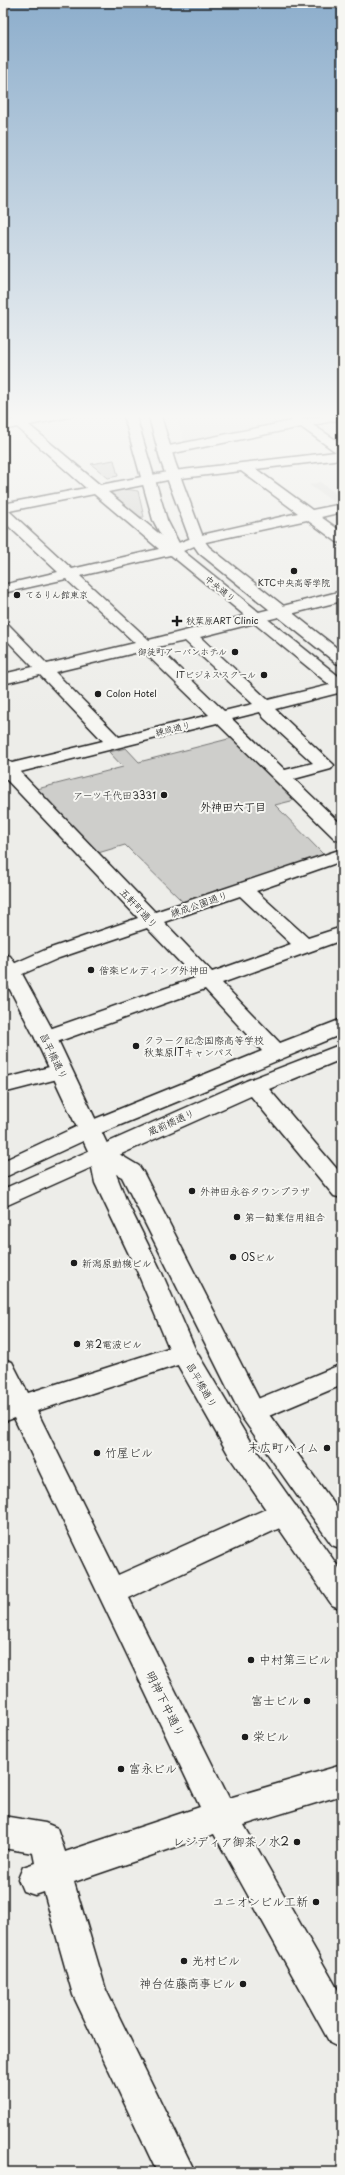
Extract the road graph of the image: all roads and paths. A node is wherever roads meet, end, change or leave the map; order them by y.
1 (5, 514) edge
2 (127, 514) edge
3 (158, 514) edge
4 (188, 514) edge
5 (310, 515) joint
6 (342, 539) edge
7 (197, 540) junction
8 (174, 551) junction
9 (70, 573) junction
10 (3, 589) edge
11 (342, 596) edge
12 (282, 612) junction
13 (256, 618) junction
14 (3, 627) edge
15 (188, 635) junction
16 (146, 645) junction
17 (342, 660) edge
18 (44, 669) junction
19 (3, 679) edge
20 (342, 687) edge
21 (266, 706) junction
22 (219, 718) junction
23 (115, 743) junction
24 (5, 768) edge
25 (281, 777) junction
26 (342, 835) edge
27 (342, 855) edge
28 (243, 889) junction
29 (152, 921) junction
30 (342, 933) edge
31 (305, 946) junction
32 (7, 966) edge
33 (208, 980) junction
34 (342, 1026) edge
35 (46, 1038) junction
36 (342, 1051) edge
37 (276, 1052) junction
38 (61, 1071) junction
39 (3, 1086) edge
40 (254, 1086) junction
41 (88, 1130) junction
42 (100, 1153) junction
43 (3, 1170) edge
44 (342, 1190) edge
45 (3, 1199) edge
46 (184, 1353) junction
47 (3, 1369) edge
48 (342, 1374) edge
49 (12, 1408) edge
50 (252, 1412) junction
51 (285, 1513) junction
52 (342, 1537) edge
53 (112, 1592) junction
54 (342, 1596) edge
55 (342, 1780) edge
56 (221, 1816) junction
57 (3, 1832) edge
58 (45, 1876) junction
59 (342, 2031) edge
60 (176, 2172) edge

1 - 9 street
2 - 8 street
3 - 8 street, 中央通り
4 - 7 street
5 - 6 street
5 - 7 street
7 - 8 street
7 - 12 street
8 - 9 street
8 - 13 street, 中央通り
9 - 10 street
9 - 16 street
11 - 12 street
12 - 13 street
12 - 17 street
13 - 15 street
13 - 20 street, 中央通り
14 - 18 street
15 - 16 street
15 - 21 street
16 - 18 street
16 - 22 street
18 - 19 street
18 - 23 street
20 - 21 street, 練成通り
21 - 22 street, 練成通り
21 - 25 street
22 - 23 street, 練成通り
22 - 25 street
23 - 24 street, 練成通り
24 - 29 street, 五軒町通り
25 - 26 street
27 - 28 street, 練成公園通り
28 - 29 street, 練成公園通り
28 - 31 street
29 - 32 street, 練成公園通り
29 - 33 street, 五軒町通り
30 - 31 street
31 - 33 street
32 - 35 street, 昌平橋通り
33 - 35 street
33 - 37 street, 五軒町通り
34 - 37 street
35 - 38 street, 昌平橋通り
36 - 40 street, 蔵前橋通り
37 - 41 street
38 - 39 street
38 - 41 street, 昌平橋通り
40 - 42 street, 蔵前橋通り
40 - 44 street
41 - 42 street, 昌平橋通り
41 - 43 street
42 - 45 street, 蔵前橋通り
42 - 46 street, 昌平橋通り
42 - 50 street
46 - 49 street
46 - 51 street, 昌平橋通り
47 - 49 street, 明神下中通り
48 - 50 street
49 - 53 street, 明神下中通り
50 - 52 street
51 - 53 street
51 - 54 street, 昌平橋通り
53 - 56 street, 明神下中通り
55 - 56 street
56 - 58 street
56 - 59 street, 明神下中通り
57 - 58 street
58 - 60 street

